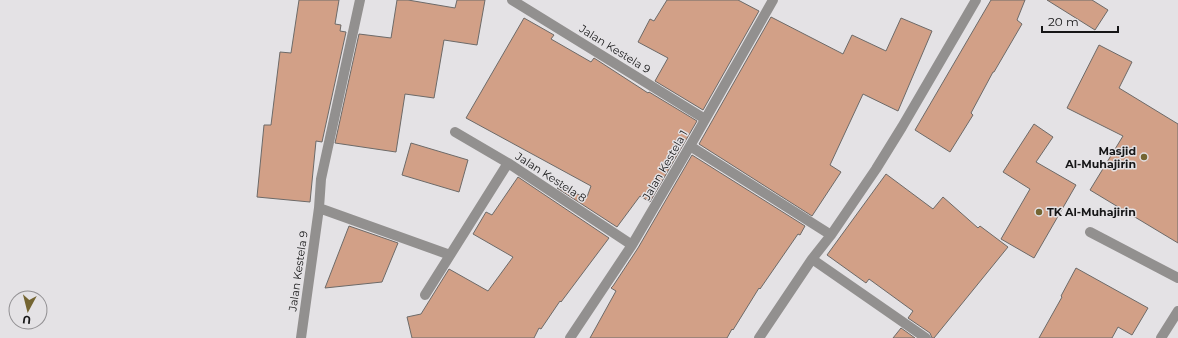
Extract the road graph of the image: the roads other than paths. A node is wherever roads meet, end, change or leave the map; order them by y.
1 (360, 0) edge
2 (512, 0) edge
3 (773, 0) edge
4 (976, 0) edge
5 (706, 119) junction
6 (455, 132) dead end
7 (690, 146) junction
8 (508, 163) junction
9 (319, 208) junction
10 (1090, 232) dead end
11 (831, 235) junction
12 (632, 245) junction
13 (450, 255) junction
14 (812, 259) junction
15 (1178, 278) edge
16 (425, 295) dead end
17 (1178, 312) edge
18 (301, 338) edge
19 (570, 338) edge
20 (759, 338) edge
21 (926, 338) edge
22 (1161, 338) edge

1 - 9 street, Jalan Kestela 9
2 - 5 street, Jalan Kestela 9
3 - 5 street, Jalan Kestela 1
4 - 11 street
5 - 7 street, Jalan Kestela 1
6 - 8 street, Jalan Kestela 8
7 - 11 street
7 - 12 street, Jalan Kestela 1
8 - 12 street, Jalan Kestela 8
8 - 13 street
9 - 13 street
9 - 18 street, Jalan Kestela 9
10 - 15 street
11 - 14 street
12 - 19 street, Jalan Kestela 1
13 - 16 street
14 - 20 street
14 - 21 street
17 - 22 street

